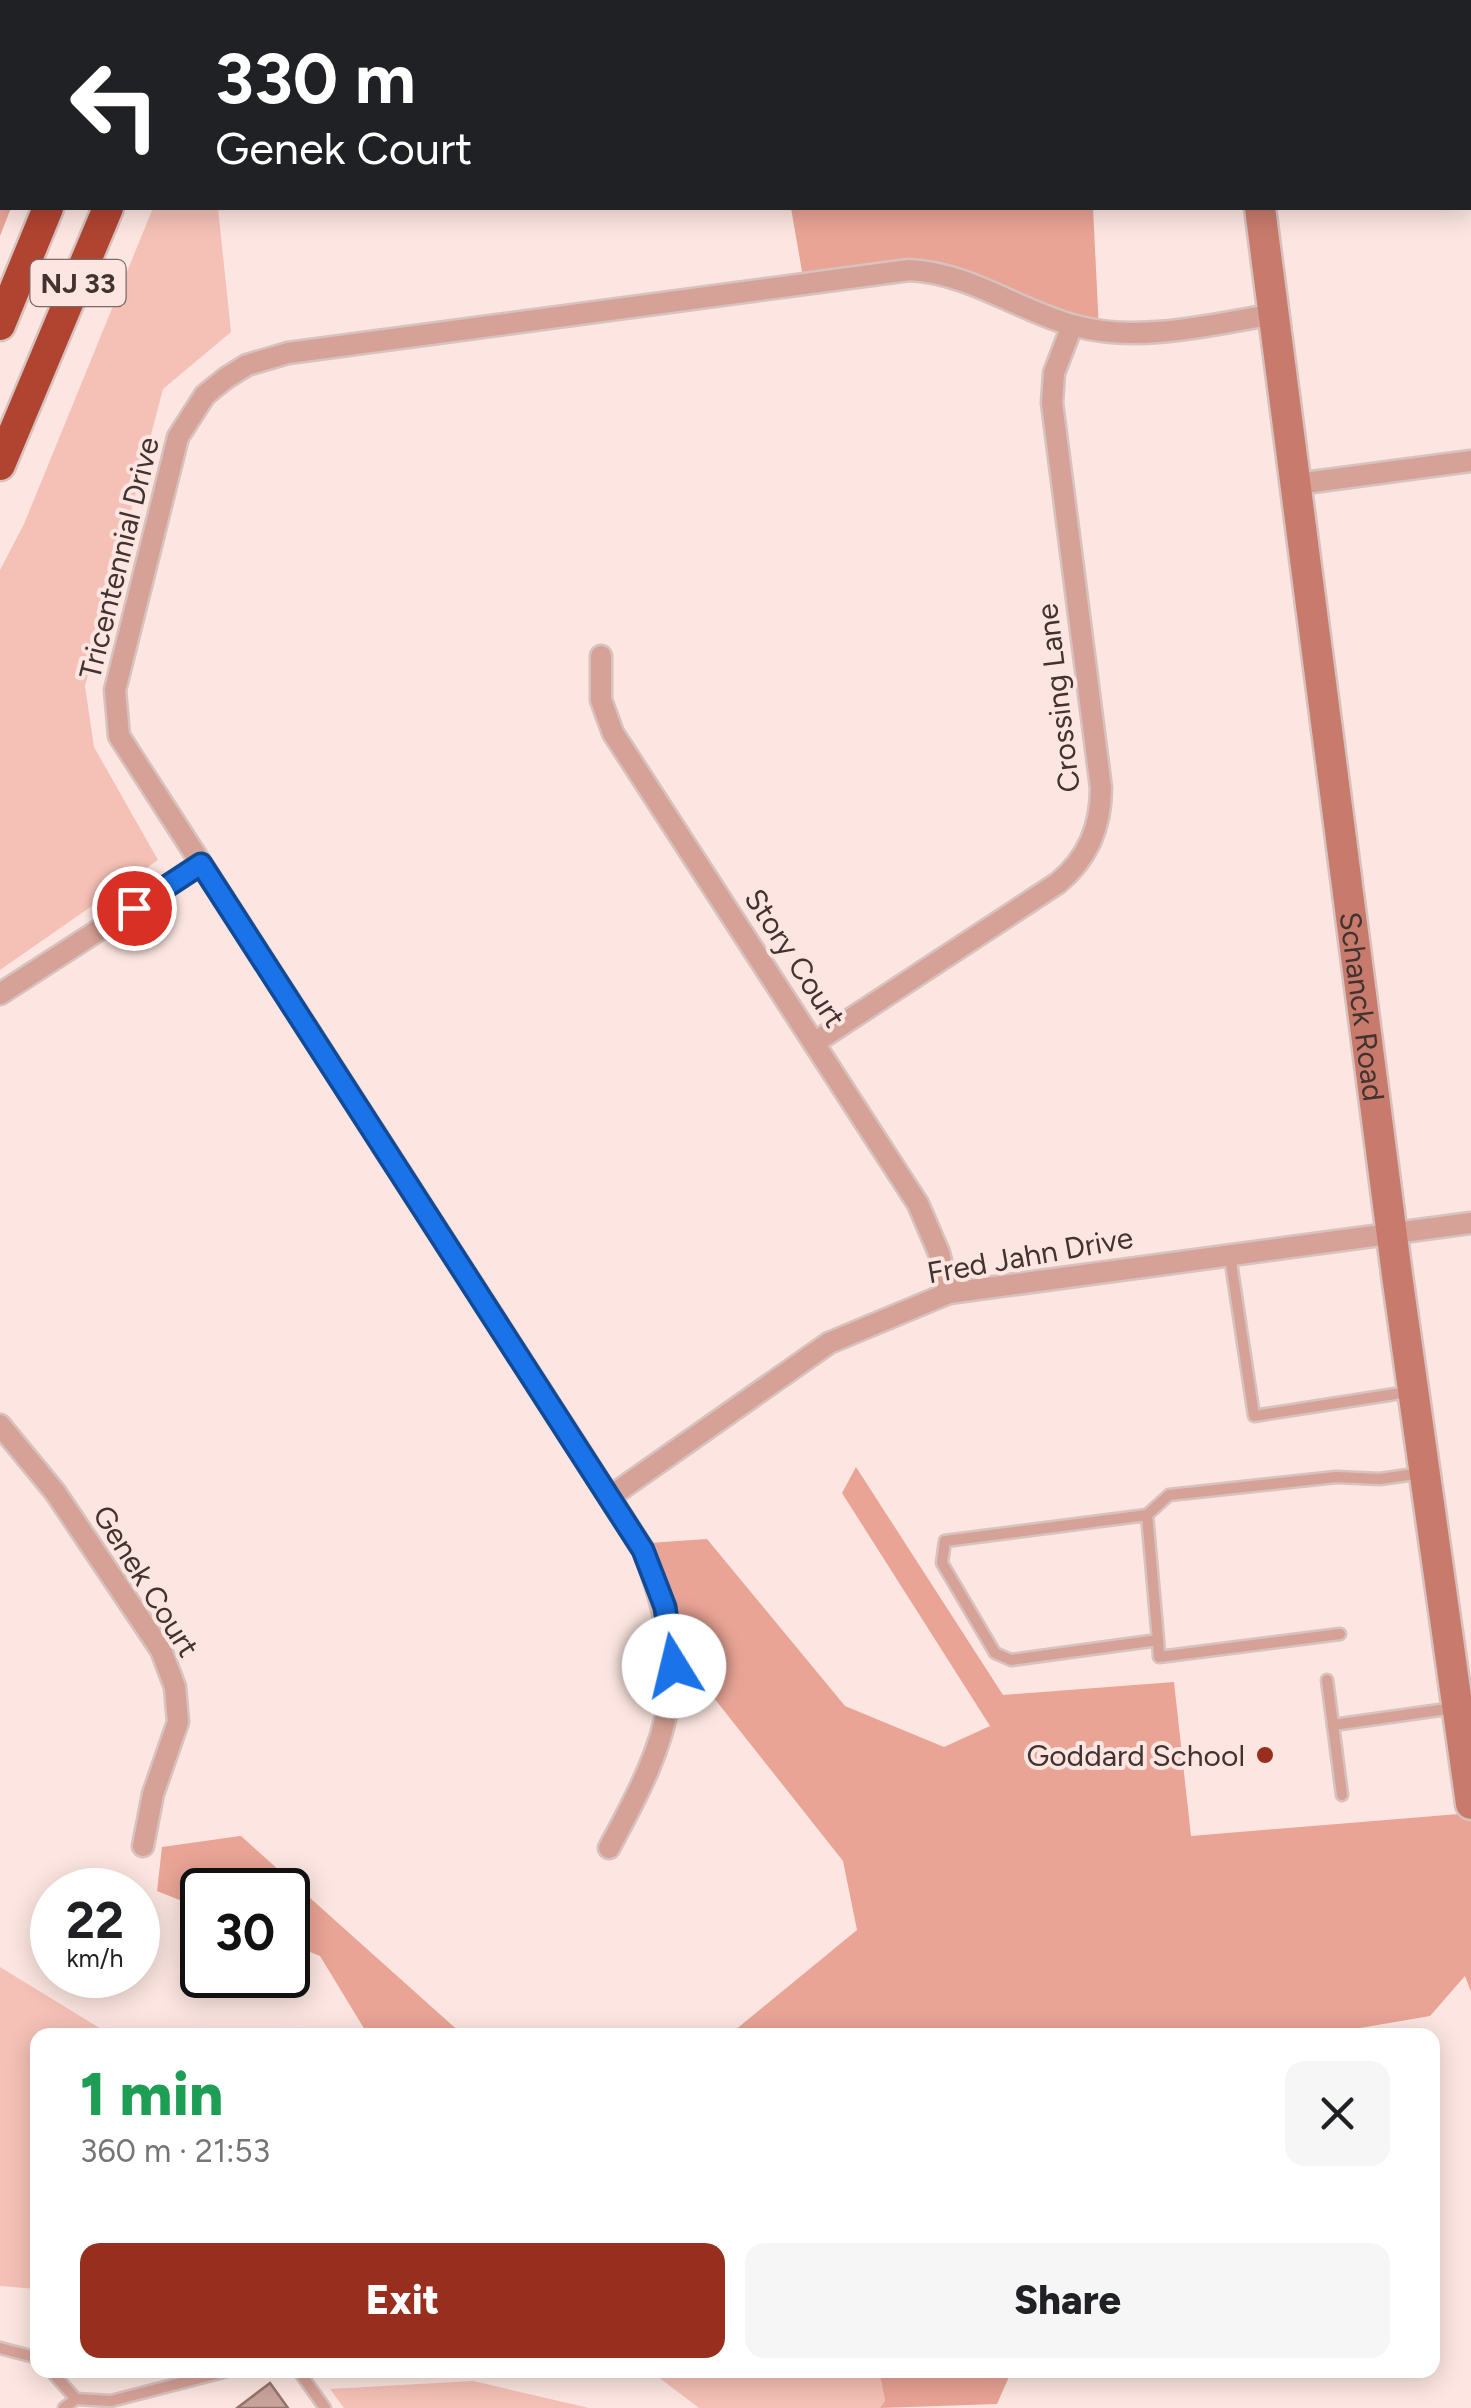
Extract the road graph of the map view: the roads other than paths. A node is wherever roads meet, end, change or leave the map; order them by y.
1 (47, 210) edge
2 (107, 210) edge
3 (1260, 210) edge
4 (1274, 314) junction
5 (0, 325) edge
6 (1072, 326) junction
7 (1471, 461) edge
8 (0, 465) edge
9 (1297, 484) junction
10 (601, 656) dead end
11 (201, 864) junction
12 (0, 994) edge
13 (814, 1042) junction
14 (1471, 1222) edge
15 (1393, 1233) junction
16 (1230, 1255) junction
17 (949, 1293) junction
18 (1412, 1391) junction
19 (0, 1425) edge
20 (1424, 1473) junction
21 (612, 1496) junction
22 (1147, 1515) junction
23 (1340, 1634) dead end
24 (1158, 1640) junction
25 (1327, 1680) dead end
26 (1454, 1708) junction
27 (1333, 1726) junction
28 (1342, 1795) dead end
29 (1471, 1804) edge
30 (143, 1846) dead end
31 (609, 1848) dead end
32 (0, 2348) edge
33 (30, 2356) edge
34 (57, 2378) edge
35 (200, 2378) edge
36 (304, 2378) edge
37 (76, 2399) junction
38 (64, 2408) edge
39 (325, 2408) edge

1 - 5 highway, NJ 33
2 - 8 highway, NJ 33
3 - 4 street, Schanck Road
4 - 6 street, Tricentennial Drive
4 - 9 street, Schanck Road
6 - 11 street, Tricentennial Drive
6 - 13 street, Crossing Lane
7 - 9 street
9 - 15 street, Schanck Road
10 - 13 street, Story Court
11 - 12 street
11 - 21 street, Tricentennial Drive
13 - 17 street, Story Court
14 - 15 street, Fred Jahn Drive
15 - 16 street, Fred Jahn Drive
15 - 18 street, Schanck Road
16 - 17 street, Fred Jahn Drive
16 - 18 lane
17 - 21 street, Fred Jahn Drive
18 - 20 street, Schanck Road
19 - 30 street, Genek Court
20 - 22 lane
20 - 26 street, Schanck Road
21 - 31 street, Tricentennial Drive
22 - 24 lane
22 - 24 lane
23 - 24 lane
25 - 27 lane
26 - 27 lane
26 - 29 street, Schanck Road
27 - 28 lane
32 - 33 lane
34 - 37 lane
35 - 37 lane
36 - 39 lane
37 - 38 lane

